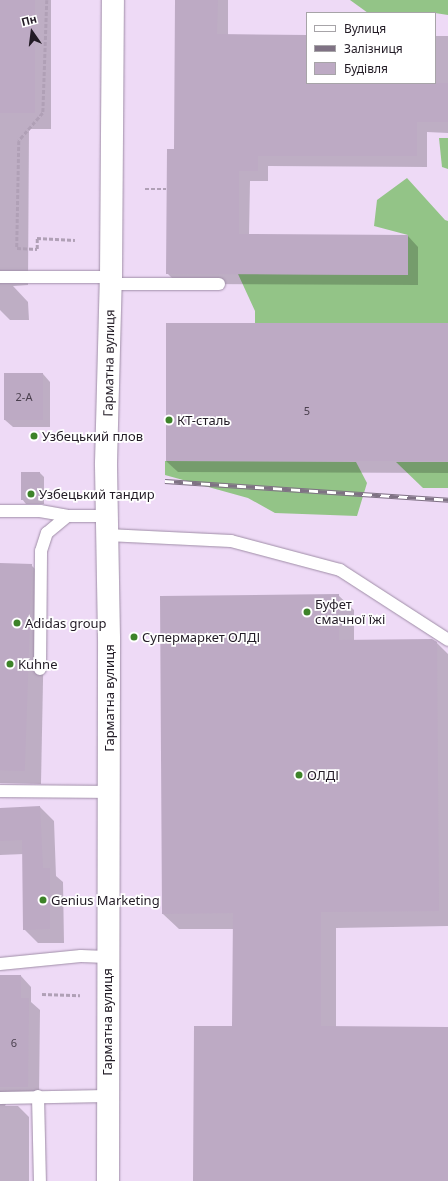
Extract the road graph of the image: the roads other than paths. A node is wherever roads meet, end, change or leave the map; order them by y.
1 (113, 0) edge
2 (0, 277) edge
3 (111, 280) junction
4 (219, 284) dead end
5 (0, 511) edge
6 (67, 516) junction
7 (107, 526) junction
8 (448, 640) edge
9 (40, 669) dead end
10 (0, 791) edge
11 (109, 792) junction
12 (107, 957) junction
13 (0, 964) edge
14 (38, 1096) junction
15 (107, 1096) junction
16 (0, 1098) edge
17 (40, 1181) edge
18 (108, 1181) edge

1 - 3 street, Гарматна вулиця
2 - 3 lane
3 - 4 lane
3 - 7 street, Гарматна вулиця
5 - 6 lane
6 - 7 lane
6 - 9 lane
7 - 8 lane
7 - 11 street, Гарматна вулиця
10 - 11 lane
11 - 12 street, Гарматна вулиця
12 - 13 lane
12 - 15 street, Гарматна вулиця
14 - 15 lane
14 - 16 lane
14 - 17 lane
15 - 18 street, Гарматна вулиця

